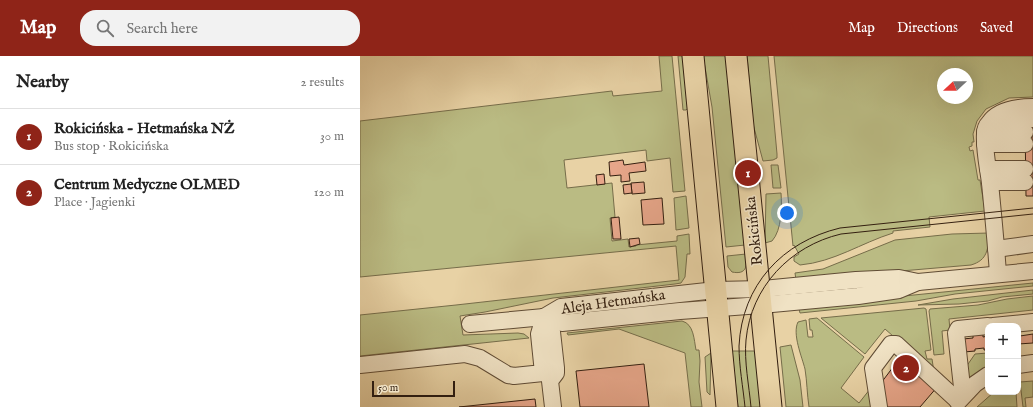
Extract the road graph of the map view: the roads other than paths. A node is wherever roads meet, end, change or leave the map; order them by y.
1 (693, 56) edge
2 (736, 56) edge
3 (1033, 107) edge
4 (987, 132) junction
5 (1028, 132) edge
6 (989, 175) junction
7 (1025, 175) dead end
8 (1033, 244) edge
9 (996, 249) junction
10 (1033, 271) edge
11 (998, 274) junction
12 (760, 297) junction
13 (717, 299) junction
14 (544, 317) junction
15 (1033, 322) edge
16 (1021, 323) edge
17 (470, 324) dead end
18 (985, 326) edge
19 (1033, 363) edge
20 (1021, 364) edge
21 (360, 365) edge
22 (547, 377) junction
23 (985, 377) edge
24 (956, 399) edge
25 (553, 407) edge
26 (728, 407) edge
27 (771, 407) edge
28 (879, 407) edge

1 - 13 main road
2 - 12 main road, Rokicińska
3 - 4 street
4 - 5 street
4 - 6 street
6 - 7 street
6 - 9 street
8 - 9 street
9 - 11 street
10 - 11 street, Aleja Hetmańska
11 - 12 street, Aleja Hetmańska
12 - 13 street, Aleja Hetmańska
12 - 27 main road, Rokicińska
13 - 14 street, Aleja Hetmańska
13 - 26 main road
14 - 17 street
14 - 22 street
15 - 16 street
18 - 24 street
19 - 20 street
21 - 22 street
22 - 25 street
23 - 24 street
24 - 28 street

